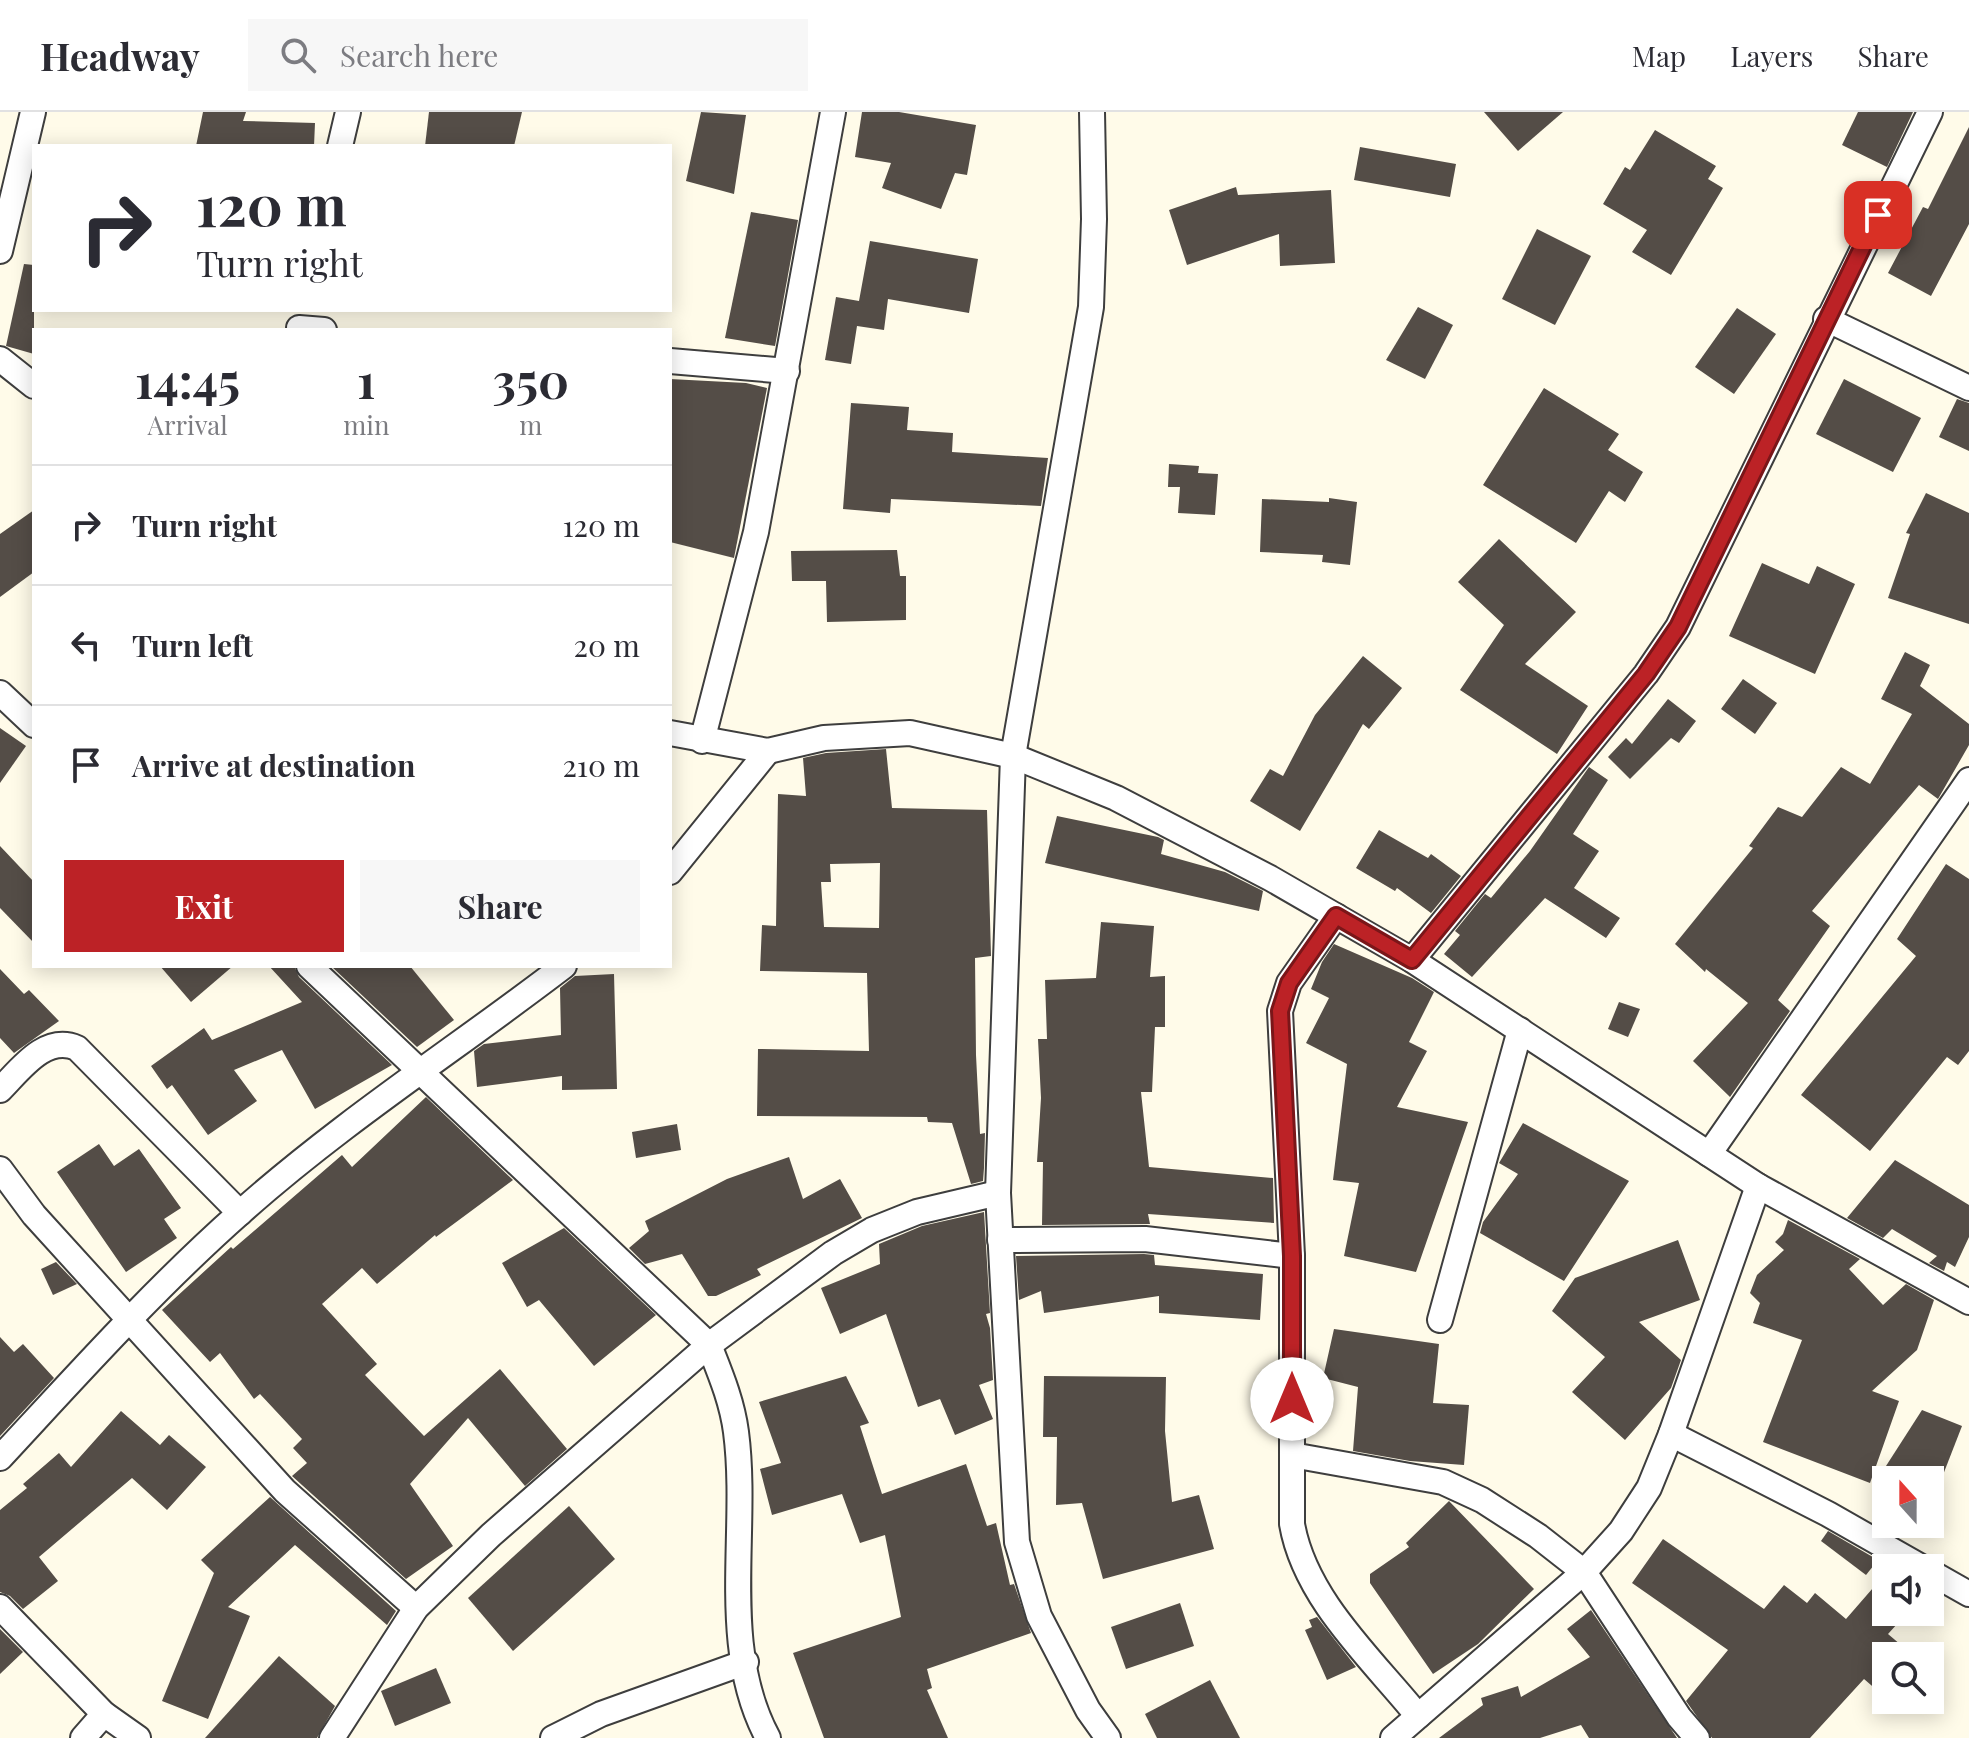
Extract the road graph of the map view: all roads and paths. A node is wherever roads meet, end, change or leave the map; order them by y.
1 (33, 112) edge
2 (348, 112) edge
3 (833, 112) edge
4 (1092, 112) edge
5 (1930, 112) edge
6 (340, 144) edge
7 (0, 251) edge
8 (1826, 319) junction
9 (0, 359) edge
10 (672, 361) edge
11 (787, 371) junction
12 (32, 384) edge
13 (1969, 388) edge
14 (0, 693) edge
15 (32, 723) edge
16 (672, 734) edge
17 (702, 741) junction
18 (768, 751) junction
19 (1013, 756) junction
20 (1969, 780) edge
21 (672, 870) edge
22 (1336, 916) junction
23 (1412, 960) junction
24 (311, 968) edge
25 (561, 968) edge
26 (1520, 1030) junction
27 (421, 1073) junction
28 (0, 1090) edge
29 (1709, 1154) junction
30 (0, 1169) edge
31 (1758, 1186) junction
32 (998, 1193) junction
33 (240, 1213) junction
34 (1000, 1240) junction
35 (1292, 1256) junction
36 (1966, 1294) edge
37 (1440, 1320) dead end
38 (128, 1321) junction
39 (709, 1345) junction
40 (1671, 1434) junction
41 (1292, 1455) junction
42 (0, 1458) edge
43 (1898, 1554) edge
44 (1584, 1572) junction
45 (1944, 1580) edge
46 (1969, 1594) edge
47 (0, 1607) edge
48 (416, 1608) junction
49 (746, 1662) junction
50 (104, 1714) junction
51 (1418, 1716) junction
52 (83, 1738) edge
53 (138, 1738) edge
54 (332, 1738) edge
55 (553, 1738) edge
56 (768, 1738) edge
57 (1108, 1738) edge
58 (1393, 1738) edge
59 (1697, 1738) edge

1 - 7 street
2 - 6 street
3 - 11 street
4 - 19 street
5 - 8 street
8 - 13 street
8 - 23 street
9 - 12 street
10 - 11 street
11 - 17 street
14 - 15 street
16 - 17 street
17 - 18 street
18 - 19 street
18 - 21 street
19 - 22 street
19 - 32 street
20 - 29 street
22 - 23 street
22 - 35 street
23 - 26 street
24 - 27 street
25 - 27 street
26 - 29 street
26 - 37 street
27 - 33 street
27 - 39 street
28 - 33 street
29 - 31 street
30 - 38 street
31 - 36 street
31 - 40 street
32 - 34 street
32 - 39 street
33 - 38 street
34 - 35 street
34 - 57 street
35 - 41 street
38 - 42 street
38 - 48 street
39 - 48 street
39 - 49 street
40 - 43 street
40 - 44 street
41 - 44 street
41 - 51 street
44 - 51 street
44 - 59 street
45 - 46 street
47 - 50 street
48 - 54 street
49 - 55 street
49 - 56 street
50 - 52 street
50 - 53 street
51 - 58 street

